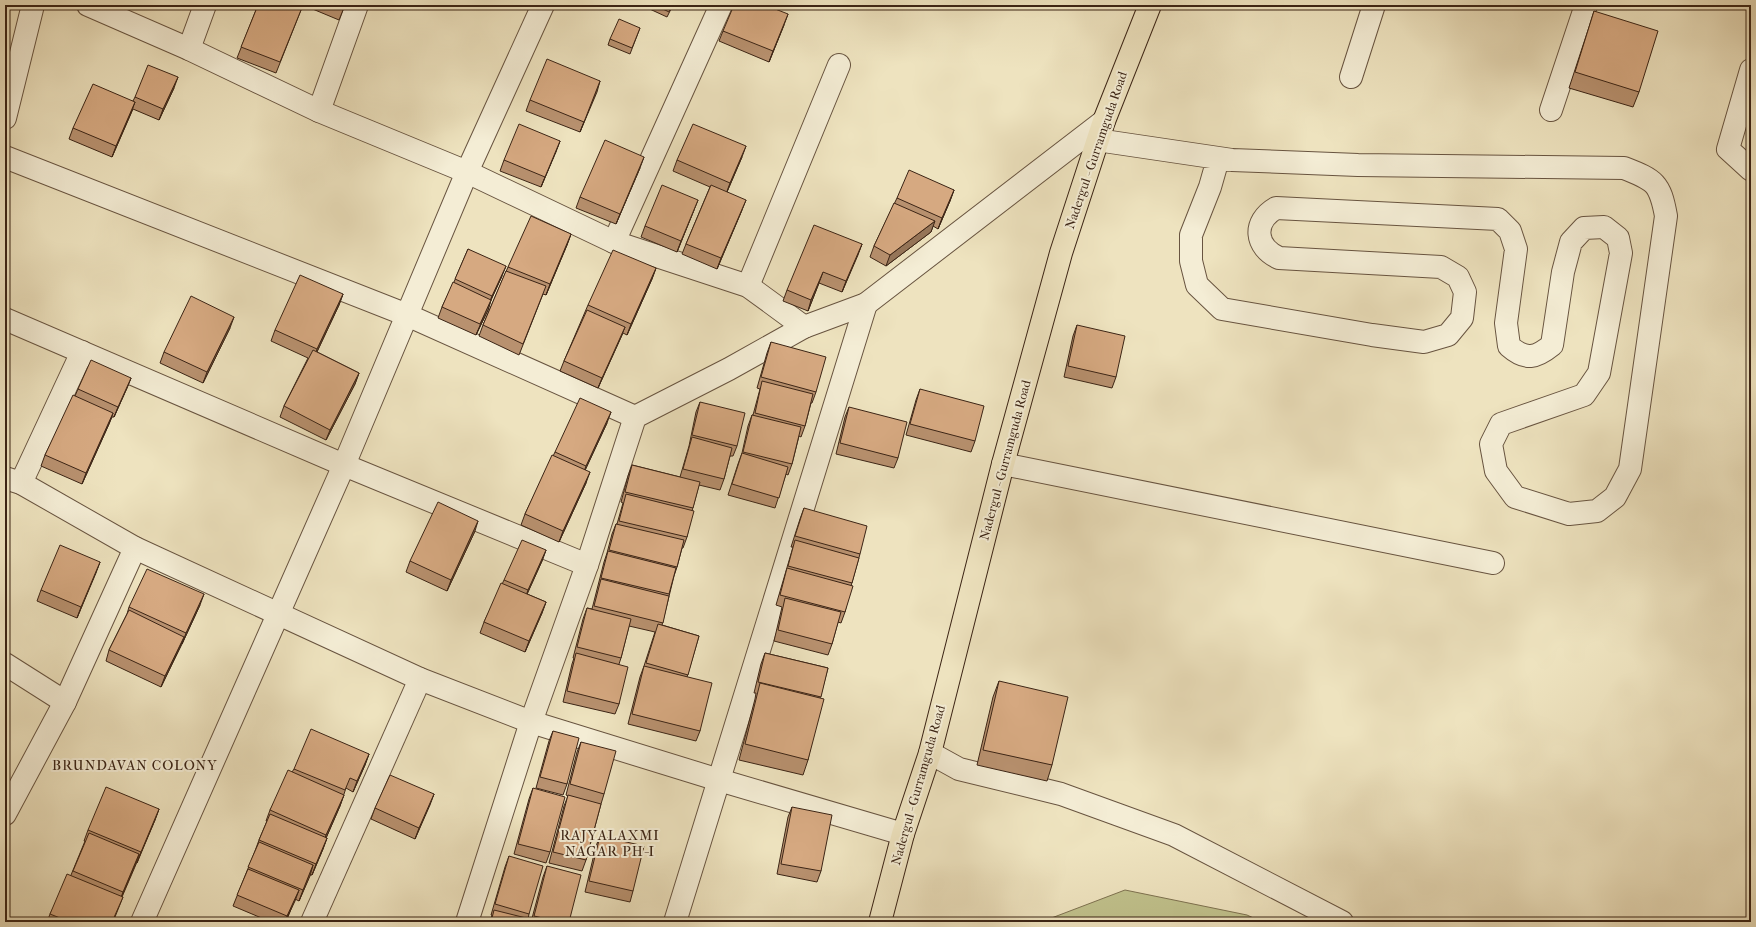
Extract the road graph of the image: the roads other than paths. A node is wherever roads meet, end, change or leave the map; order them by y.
1 (33, 5) edge
2 (88, 5) edge
3 (205, 5) edge
4 (357, 5) edge
5 (543, 5) edge
6 (720, 5) edge
7 (1150, 5) edge
8 (1374, 5) edge
9 (1586, 5) edge
10 (189, 49) junction
11 (839, 65) dead end
12 (1751, 70) edge
13 (1352, 77) dead end
14 (1551, 110) dead end
15 (319, 112) junction
16 (5, 118) edge
17 (1100, 130) junction
18 (5, 157) edge
19 (1218, 159) junction
20 (1751, 170) edge
21 (467, 172) junction
22 (614, 242) junction
23 (748, 286) junction
24 (866, 304) junction
25 (407, 315) junction
26 (5, 319) edge
27 (804, 328) junction
28 (82, 352) junction
29 (635, 417) junction
30 (1003, 464) junction
31 (344, 465) junction
32 (13, 480) edge
33 (135, 548) junction
34 (1494, 563) dead end
35 (587, 565) junction
36 (278, 613) junction
37 (5, 664) edge
38 (420, 679) junction
39 (65, 702) junction
40 (530, 722) junction
41 (930, 753) junction
42 (718, 780) junction
43 (5, 814) edge
44 (903, 834) junction
45 (142, 922) edge
46 (312, 922) edge
47 (467, 922) edge
48 (675, 922) edge
49 (880, 922) edge
50 (1342, 922) edge

1 - 16 street
2 - 10 street
3 - 10 street
4 - 15 street
5 - 21 street
6 - 22 street
7 - 17 main road, Nadergul - Gurramguda Road
8 - 13 street
9 - 14 street
10 - 15 street
11 - 23 street
12 - 20 street
15 - 21 street
17 - 19 street
17 - 24 street
17 - 30 main road, Nadergul - Gurramguda Road
18 - 25 street
19 - 19 street
21 - 22 street
21 - 25 street
22 - 23 street
23 - 27 street
24 - 27 street
24 - 42 street
25 - 29 street
25 - 31 street
26 - 28 street
27 - 29 street
28 - 31 street
28 - 32 street
29 - 35 street
30 - 34 street
30 - 41 main road, Nadergul - Gurramguda Road
31 - 35 street
31 - 36 street
32 - 33 street
33 - 36 street
33 - 39 street
35 - 40 street
36 - 38 street
36 - 45 street
37 - 39 street
38 - 40 street
38 - 46 street
39 - 43 street
40 - 42 street
40 - 47 street
41 - 44 main road, Nadergul - Gurramguda Road
41 - 50 street
42 - 44 street
42 - 48 street
44 - 49 main road, Nadergul - Gurramguda Road

